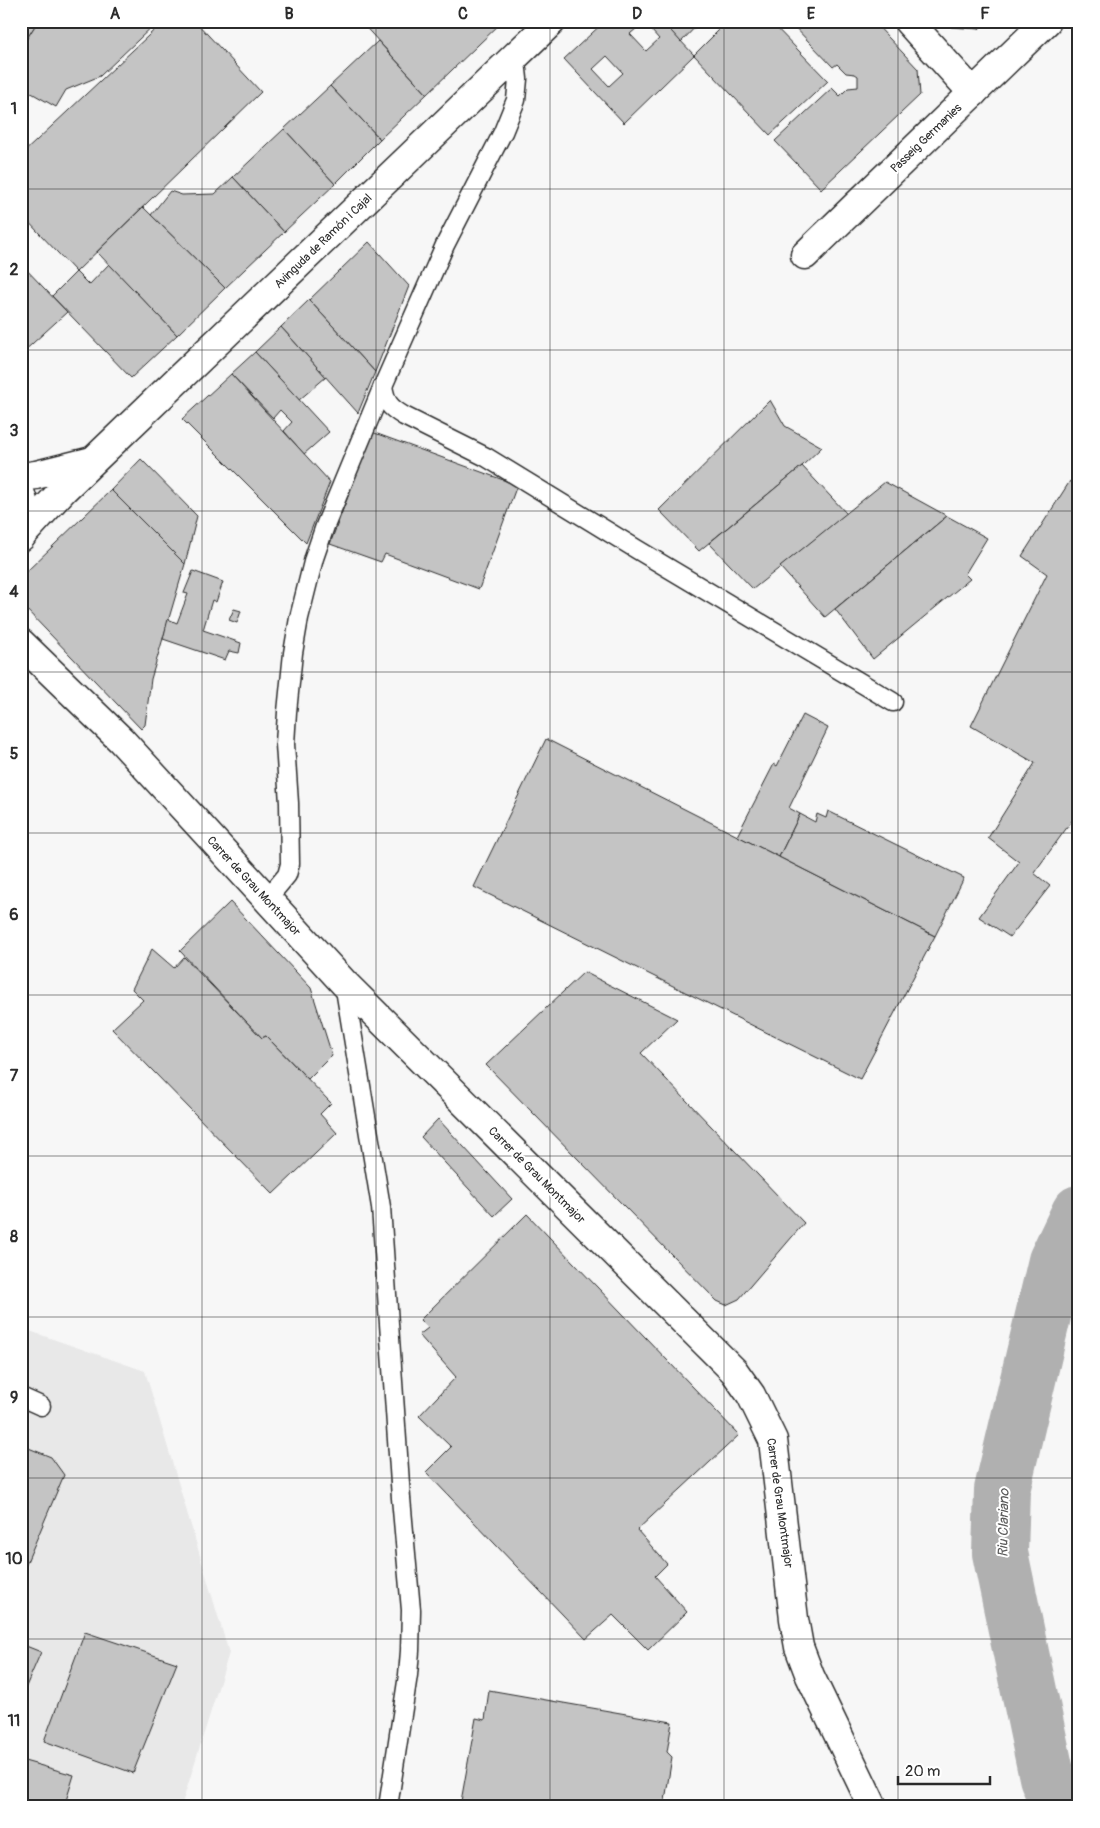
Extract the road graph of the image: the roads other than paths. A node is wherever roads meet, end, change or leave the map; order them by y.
1 (552, 21) edge
2 (908, 21) edge
3 (1047, 21) edge
4 (511, 62) junction
5 (973, 92) junction
6 (805, 254) dead end
7 (382, 386) junction
8 (93, 460) junction
9 (21, 477) edge
10 (21, 495) edge
11 (22, 536) edge
12 (21, 642) edge
13 (893, 702) dead end
14 (267, 899) junction
15 (344, 983) junction
16 (21, 1397) edge
17 (41, 1406) dead end
18 (388, 1807) edge
19 (873, 1807) edge

1 - 4 street, Avinguda de Ramón i Cajal
2 - 5 street
3 - 5 street, Passeig Germanies
4 - 7 lane
4 - 8 street, Avinguda de Ramón i Cajal
5 - 6 street, Passeig Germanies
7 - 13 lane
7 - 14 lane
8 - 9 street, Avinguda de Ramón i Cajal
8 - 11 street, Avinguda de Ramón i Cajal
10 - 11 street
12 - 14 street, Carrer de Grau Montmajor
14 - 15 street, Carrer de Grau Montmajor
15 - 18 lane
15 - 19 street, Carrer de Grau Montmajor
16 - 17 lane

